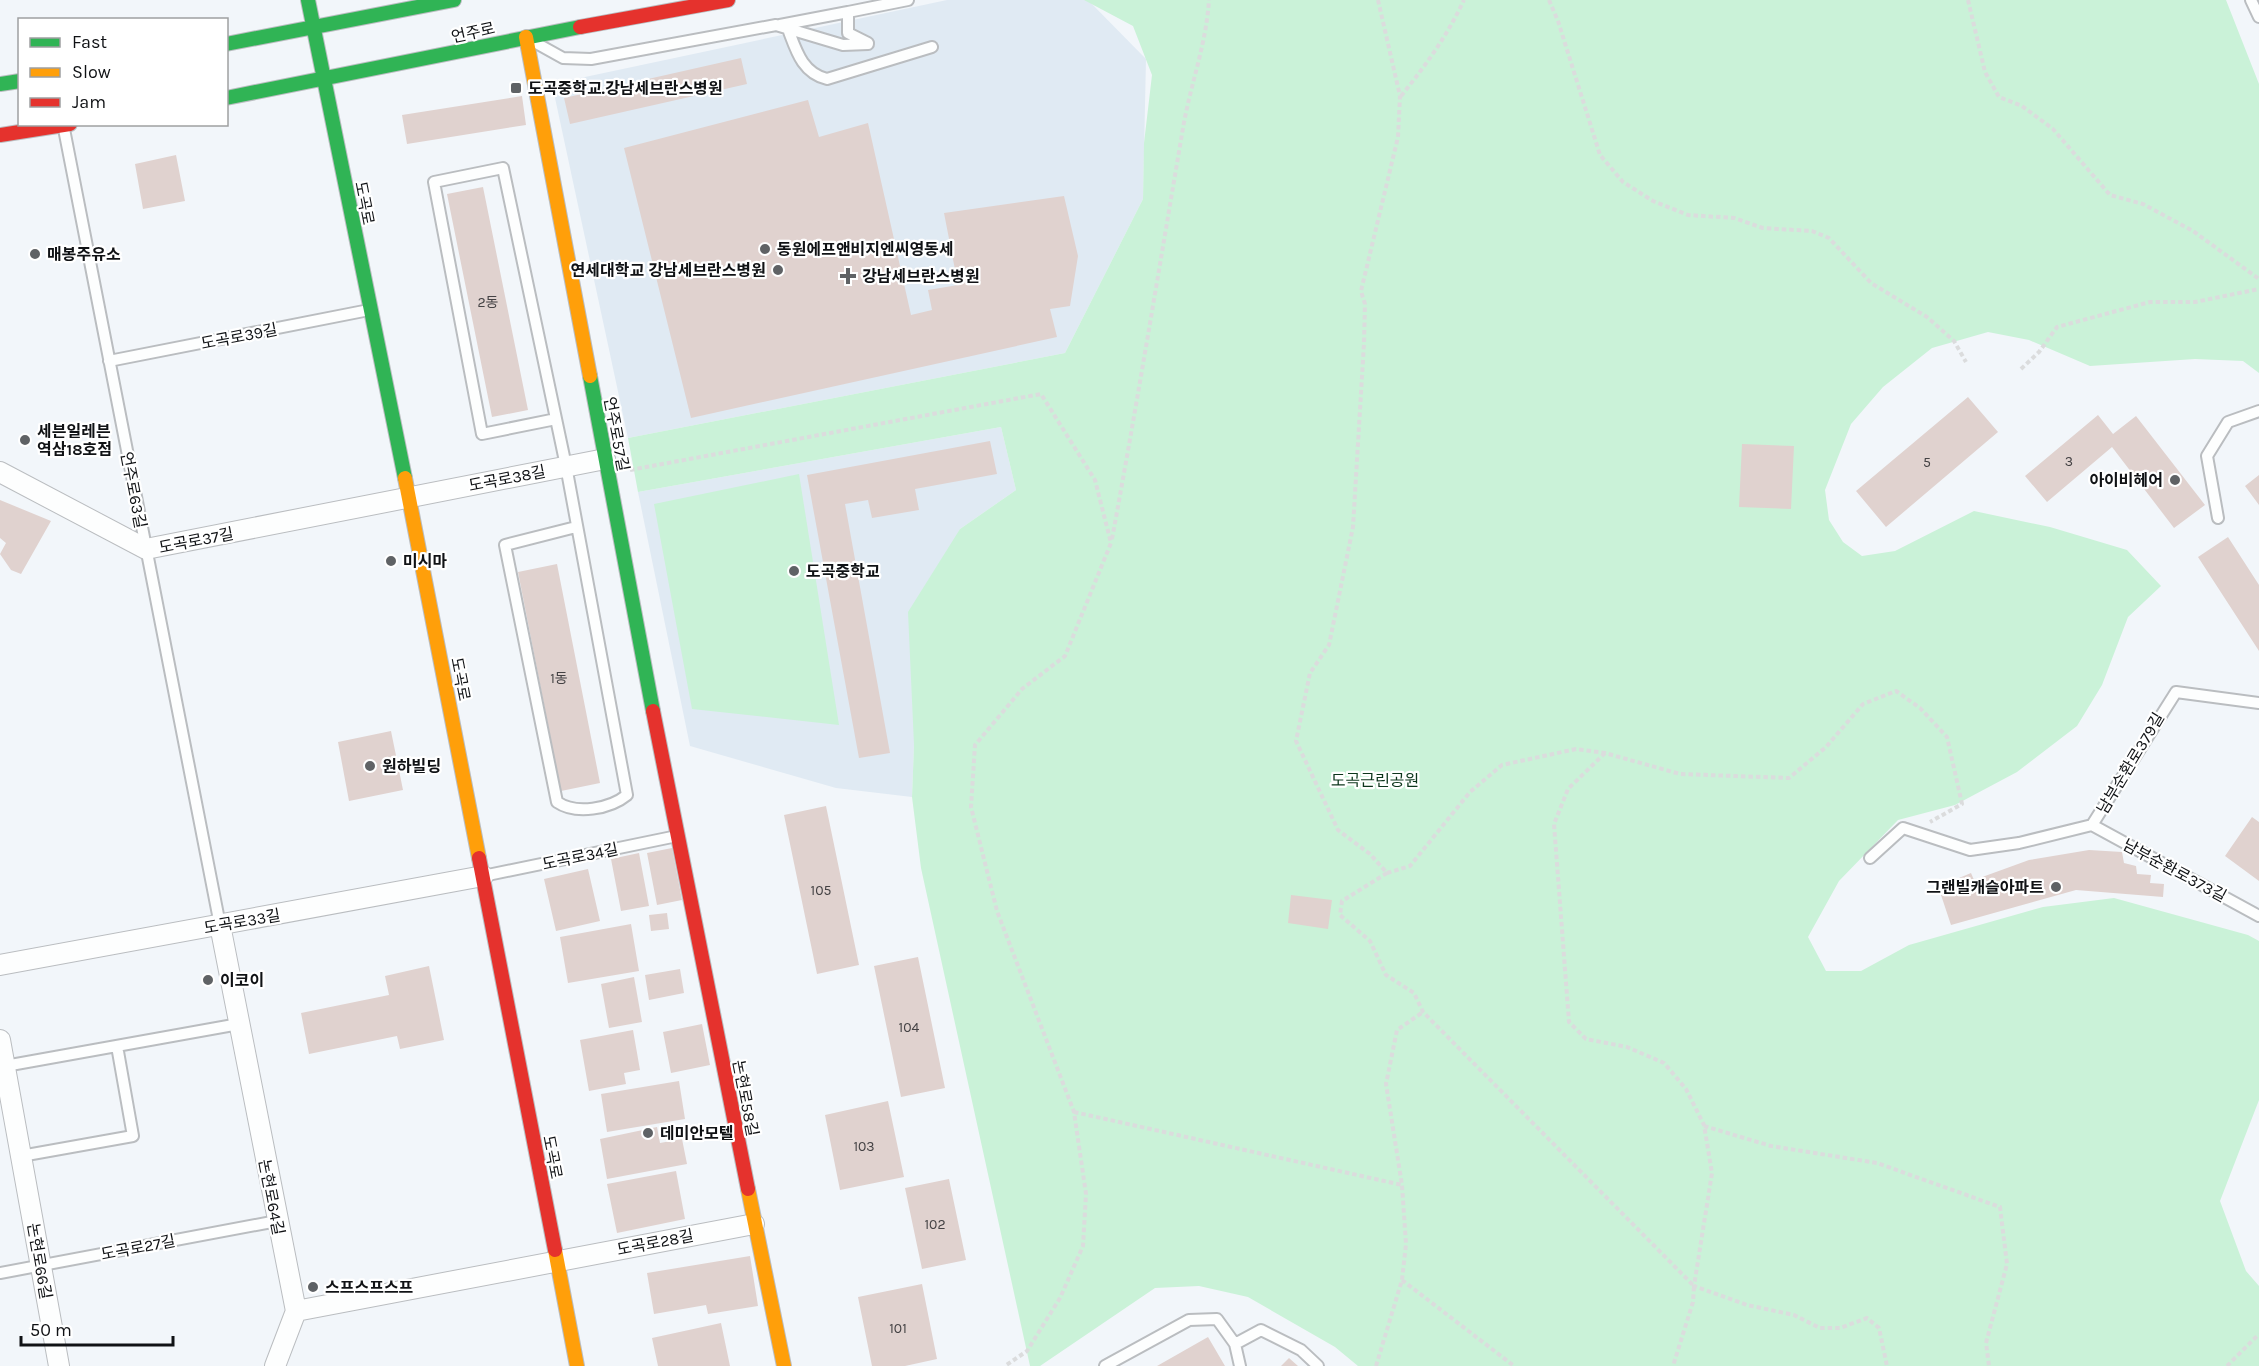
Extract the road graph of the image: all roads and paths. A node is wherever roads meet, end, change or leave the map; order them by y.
1 (308, 0) edge
2 (454, 0) edge
3 (728, 0) edge
4 (908, 0) edge
5 (1209, 0) edge
6 (1378, 0) edge
7 (1464, 0) edge
8 (1549, 0) edge
9 (1968, 0) edge
10 (2251, 0) edge
11 (848, 12) junction
12 (2259, 17) edge
13 (776, 25) junction
14 (315, 28) junction
15 (788, 29) junction
16 (526, 37) junction
17 (228, 44) edge
18 (932, 47) dead end
19 (18, 81) edge
20 (325, 82) junction
21 (0, 84) edge
22 (1400, 96) junction
23 (228, 98) edge
24 (60, 126) edge
25 (67, 126) edge
26 (0, 135) edge
27 (2259, 279) edge
28 (2259, 289) edge
29 (369, 310) junction
30 (109, 361) junction
31 (1966, 362) dead end
32 (2021, 369) dead end
33 (2259, 411) edge
34 (556, 419) junction
35 (605, 459) junction
36 (566, 466) junction
37 (0, 472) edge
38 (409, 497) junction
39 (2218, 518) dead end
40 (576, 527) junction
41 (1112, 543) junction
42 (146, 549) junction
43 (2259, 703) edge
44 (1605, 753) junction
45 (2092, 825) junction
46 (1915, 832) junction
47 (676, 836) junction
48 (1870, 858) dead end
49 (1387, 873) junction
50 (483, 876) junction
51 (2259, 916) edge
52 (220, 924) junction
53 (0, 965) edge
54 (1423, 1012) junction
55 (239, 1024) junction
56 (0, 1040) edge
57 (117, 1046) junction
58 (5, 1066) junction
59 (1074, 1112) junction
60 (1704, 1125) junction
61 (21, 1156) junction
62 (1402, 1185) junction
63 (277, 1221) junction
64 (754, 1224) junction
65 (556, 1261) junction
66 (40, 1265) junction
67 (0, 1273) edge
68 (1402, 1280) junction
69 (1694, 1286) junction
70 (296, 1311) junction
71 (2259, 1334) edge
72 (1235, 1344) junction
73 (59, 1366) edge
74 (275, 1366) edge
75 (577, 1366) edge
76 (784, 1366) edge
77 (1005, 1366) edge
78 (1105, 1366) edge
79 (1240, 1366) edge
80 (1318, 1366) edge
81 (1376, 1366) edge
82 (1514, 1366) edge
83 (1673, 1366) edge
84 (1887, 1366) edge
85 (1989, 1366) edge
86 (2227, 1366) edge

1 - 14 main road, 도곡로
2 - 14 main road
3 - 16 main road, 언주로
4 - 11 lane
5 - 41 path
6 - 22 path
7 - 22 path
8 - 31 path
9 - 27 path
10 - 12 lane
11 - 13 lane
11 - 15 lane
13 - 15 lane
13 - 16 lane
14 - 17 main road
14 - 20 main road, 도곡로
15 - 18 lane
16 - 20 main road, 언주로
16 - 35 main road, 언주로57길
19 - 21 main road
20 - 23 main road, 언주로
20 - 29 main road, 도곡로
22 - 49 path
24 - 26 main road
25 - 30 lane, 언주로63길
28 - 32 path
29 - 30 lane, 도곡로39길
29 - 38 main road, 도곡로
30 - 42 lane, 언주로63길
33 - 39 lane
34 - 34 lane
34 - 36 lane
35 - 36 street, 도곡로38길
35 - 41 path
35 - 47 main road, 언주로57길
36 - 38 street, 도곡로38길
36 - 40 lane
37 - 42 street, 도곡로37길
38 - 42 street, 도곡로37길
38 - 50 main road, 도곡로
40 - 40 lane
41 - 59 path
42 - 52 lane, 언주로63길
43 - 45 lane, 남부순환로379길
44 - 46 path
44 - 49 path
44 - 60 path
45 - 46 lane, 남부순환로379길
45 - 51 lane, 남부순환로373길
46 - 48 lane
47 - 50 lane, 도곡로34길
47 - 64 main road, 논현로58길
49 - 54 path
50 - 52 street, 도곡로33길
50 - 65 main road, 도곡로
52 - 53 street, 도곡로33길
52 - 55 street, 논현로64길
54 - 62 path
54 - 69 path
55 - 57 lane
55 - 63 street, 논현로64길
56 - 58 street, 논현로66길
57 - 58 lane
57 - 61 lane
58 - 61 street, 논현로66길
59 - 62 path
59 - 77 path
60 - 69 path
60 - 85 path
61 - 66 street, 논현로66길
62 - 68 path
63 - 66 lane, 도곡로27길
63 - 70 street, 논현로64길
64 - 65 street, 도곡로28길
64 - 76 main road, 논현로58길
65 - 70 street
65 - 75 main road, 도곡로
66 - 67 lane, 도곡로27길
66 - 73 street, 논현로66길
68 - 81 path
68 - 82 path
69 - 83 path
69 - 84 path
70 - 74 street
71 - 86 path
72 - 78 lane
72 - 79 lane
72 - 80 lane

